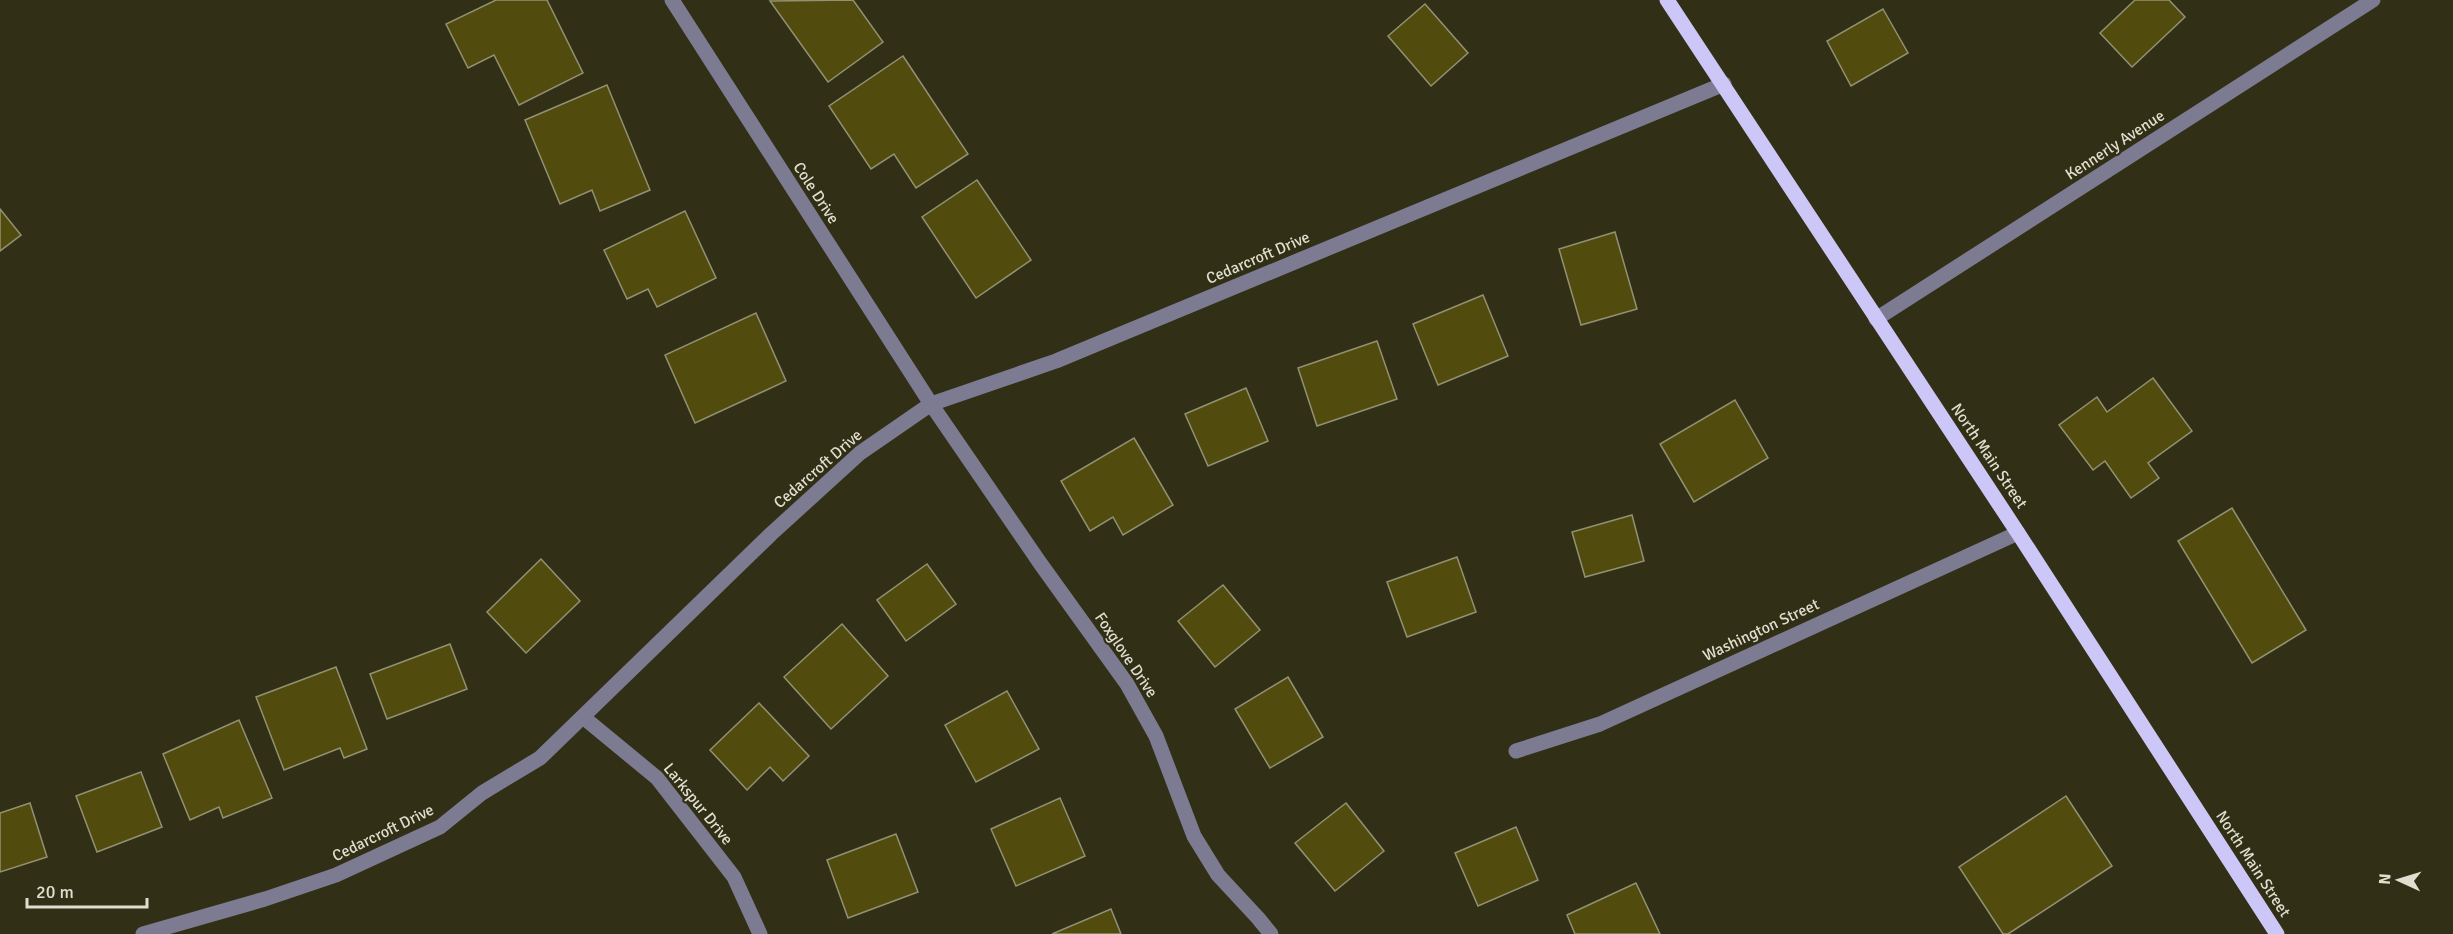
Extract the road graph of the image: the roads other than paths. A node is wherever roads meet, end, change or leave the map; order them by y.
1 (672, 0) edge
2 (1667, 0) edge
3 (2373, 0) edge
4 (1724, 84) junction
5 (1876, 320) junction
6 (931, 404) junction
7 (2018, 533) junction
8 (583, 717) junction
9 (1516, 751) dead end
10 (142, 934) edge
11 (760, 934) edge
12 (1270, 934) edge
13 (2277, 934) edge

1 - 6 street, Cole Drive
2 - 4 main road, North Main Street
3 - 5 street, Kennerly Avenue
4 - 5 main road, North Main Street
4 - 6 street, Cedarcroft Drive
5 - 7 main road, North Main Street
6 - 8 street, Cedarcroft Drive
6 - 12 street, Foxglove Drive
7 - 9 street, Washington Street
7 - 13 main road, North Main Street
8 - 10 street, Cedarcroft Drive
8 - 11 street, Larkspur Drive

